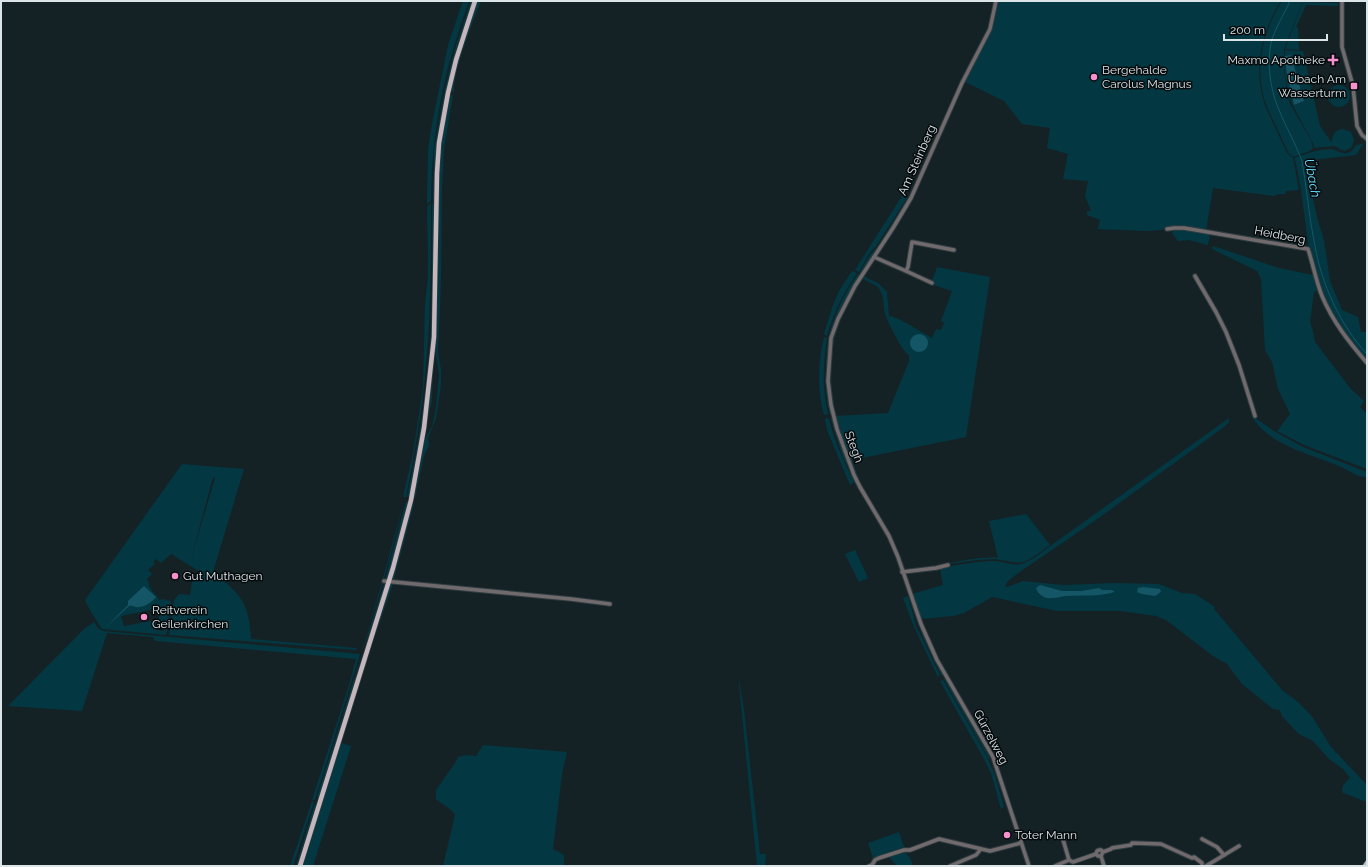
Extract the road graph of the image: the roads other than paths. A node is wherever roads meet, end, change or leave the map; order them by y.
1 (476, 1) edge
2 (996, 1) edge
3 (1342, 1) edge
4 (1367, 138) edge
5 (1167, 229) dead end
6 (954, 250) dead end
7 (874, 257) junction
8 (906, 271) junction
9 (1195, 276) dead end
10 (932, 283) dead end
11 (838, 319) joint
12 (1367, 363) edge
13 (1255, 416) dead end
14 (948, 565) dead end
15 (902, 572) junction
16 (386, 581) junction
17 (610, 604) dead end
18 (921, 624) joint
19 (1062, 836) dead end
20 (1202, 839) dead end
21 (1021, 843) junction
22 (1239, 846) dead end
23 (981, 849) junction
24 (1102, 854) junction
25 (1224, 855) junction
26 (1069, 860) junction
27 (1367, 863) edge
28 (300, 866) edge
29 (872, 866) edge
30 (950, 866) edge
31 (1029, 866) edge
32 (1055, 866) edge
33 (1104, 866) edge
34 (1204, 866) edge
35 (1364, 866) edge

1 - 16 main road
2 - 7 street, Am Steinberg
3 - 4 street
5 - 12 street, Heidberg
6 - 8 street
7 - 8 street
7 - 11 street, Am Steinberg
8 - 10 street
9 - 13 street
11 - 15 street, Stegh
14 - 15 street
15 - 18 street, Stegh
16 - 17 street
16 - 28 main road
18 - 21 street, Gürzelweg
19 - 26 street
20 - 25 street
21 - 23 street
21 - 31 street, Gürzelweg
22 - 25 street
23 - 29 street
23 - 30 street
24 - 26 street
24 - 33 street
24 - 34 street
25 - 34 street
26 - 32 street
27 - 35 main road

